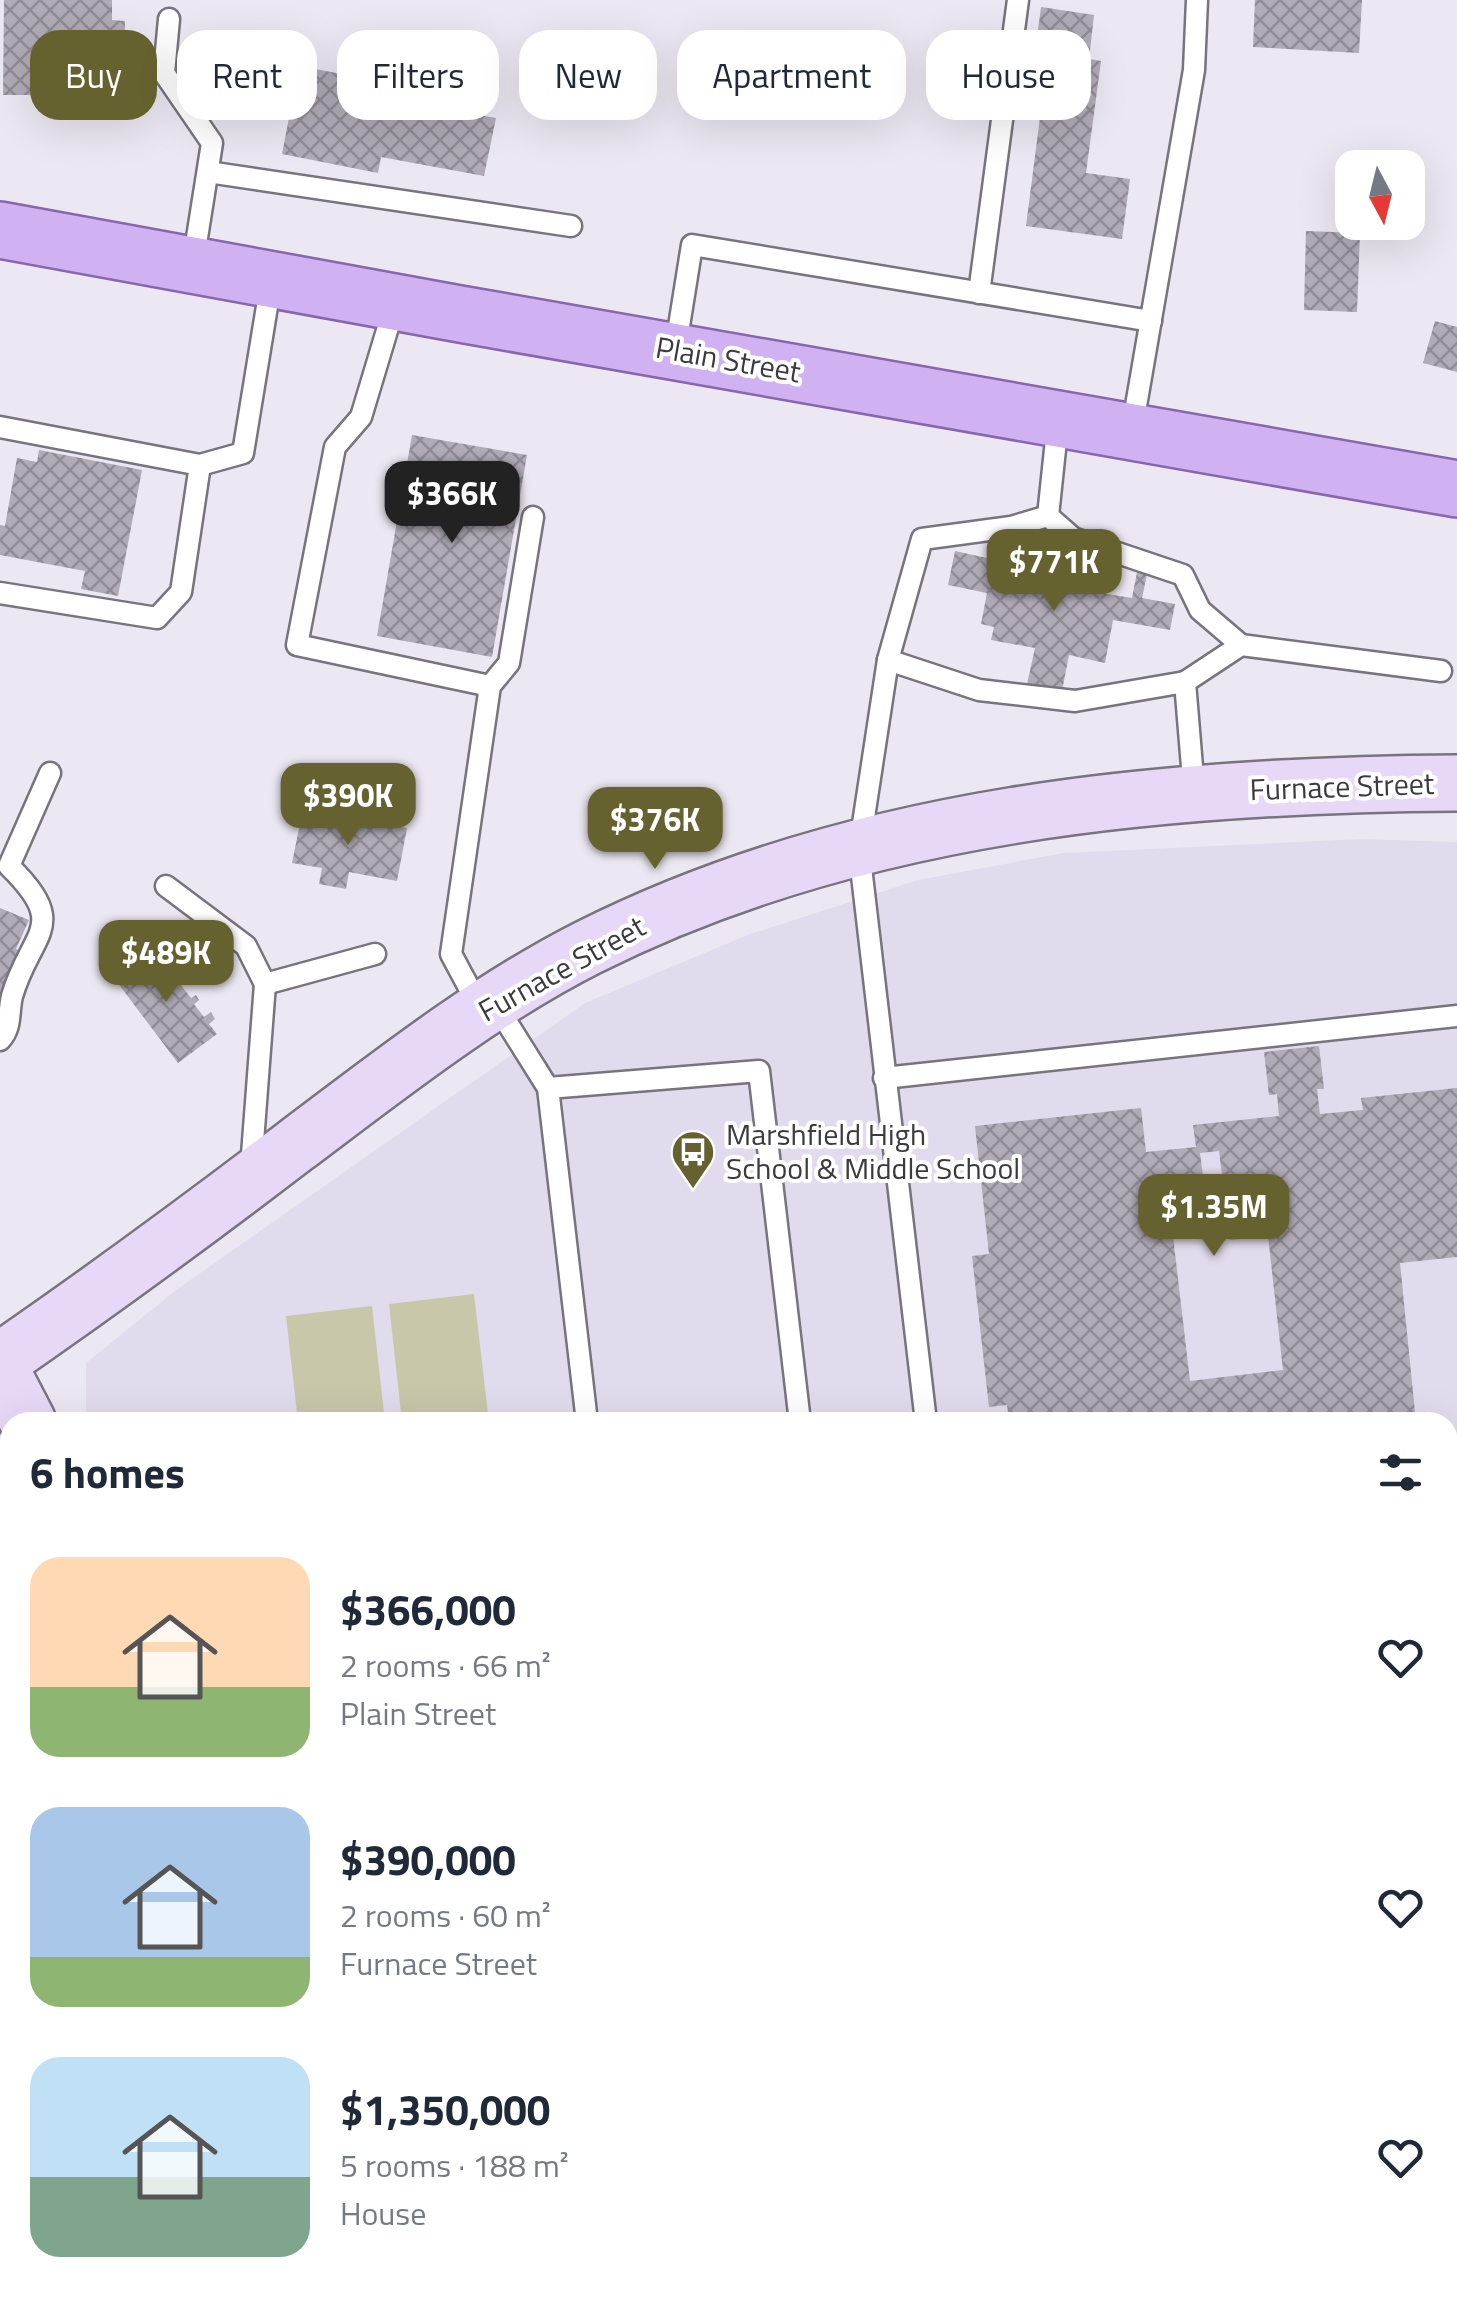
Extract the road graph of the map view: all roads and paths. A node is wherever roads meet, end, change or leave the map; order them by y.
1 (1018, 0) edge
2 (1198, 0) edge
3 (169, 19) dead end
4 (208, 172) junction
5 (571, 226) dead end
6 (0, 230) edge
7 (192, 265) junction
8 (272, 280) junction
9 (978, 292) junction
10 (396, 302) junction
11 (1151, 321) junction
12 (675, 351) junction
13 (1058, 418) junction
14 (0, 427) edge
15 (1132, 431) junction
16 (200, 465) junction
17 (1457, 488) edge
18 (1048, 516) junction
19 (533, 517) dead end
20 (0, 594) edge
21 (1241, 644) junction
22 (888, 660) junction
23 (1441, 672) dead end
24 (1185, 682) junction
25 (490, 686) junction
26 (50, 773) dead end
27 (1457, 784) edge
28 (1195, 792) junction
29 (859, 850) junction
30 (166, 886) dead end
31 (375, 954) dead end
32 (264, 984) junction
33 (489, 1008) junction
34 (1457, 1016) edge
35 (0, 1040) edge
36 (884, 1078) junction
37 (548, 1088) junction
38 (250, 1180) junction
39 (0, 1360) edge
40 (0, 1368) edge
41 (23, 1412) edge
42 (585, 1412) edge
43 (799, 1412) edge
44 (925, 1412) edge

1 - 9 lane
2 - 11 lane
3 - 4 lane
4 - 5 lane
4 - 7 lane
6 - 7 main road, Plain Street
7 - 8 main road, Plain Street
8 - 10 main road, Plain Street
8 - 16 lane
9 - 11 lane
9 - 12 lane
10 - 12 main road, Plain Street
10 - 25 lane
11 - 15 lane
12 - 13 main road, Plain Street
13 - 15 main road, Plain Street
13 - 18 lane
14 - 16 lane
15 - 17 main road, Plain Street
16 - 20 lane
18 - 21 lane
18 - 22 lane
19 - 25 lane
21 - 23 lane
21 - 24 lane
22 - 24 lane
22 - 29 lane
24 - 28 lane
25 - 33 lane
26 - 35 lane
27 - 28 main road, Furnace Street
28 - 29 main road, Furnace Street
29 - 33 main road, Furnace Street
29 - 36 lane
30 - 32 lane
31 - 32 lane
32 - 38 lane
33 - 37 lane
33 - 38 main road, Furnace Street
34 - 36 lane
36 - 44 lane
37 - 42 lane
37 - 43 lane
38 - 39 main road, Furnace Street
40 - 41 main road

